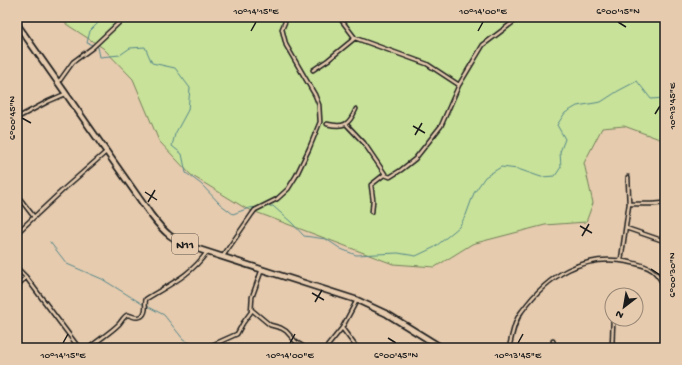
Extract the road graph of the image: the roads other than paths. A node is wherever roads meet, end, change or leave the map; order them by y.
1 (125, 17) edge
2 (285, 17) edge
3 (339, 17) edge
4 (520, 17) edge
5 (17, 24) edge
6 (355, 38) junction
7 (313, 70) dead end
8 (58, 83) junction
9 (459, 85) junction
10 (65, 94) junction
11 (356, 110) dead end
12 (17, 118) edge
13 (327, 124) dead end
14 (346, 124) junction
15 (106, 152) junction
16 (385, 175) junction
17 (628, 177) dead end
18 (17, 195) edge
19 (665, 203) edge
20 (629, 204) junction
21 (372, 212) dead end
22 (34, 217) junction
23 (626, 228) junction
24 (17, 233) edge
25 (665, 234) edge
26 (207, 252) junction
27 (223, 256) junction
28 (621, 260) junction
29 (17, 268) edge
30 (262, 269) junction
31 (26, 276) junction
32 (17, 286) edge
33 (665, 287) edge
34 (357, 300) junction
35 (252, 310) junction
36 (614, 327) edge
37 (342, 328) junction
38 (554, 341) dead end
39 (79, 348) edge
40 (89, 348) edge
41 (184, 348) edge
42 (306, 348) edge
43 (326, 348) edge
44 (357, 348) edge
45 (442, 348) edge
46 (509, 348) edge
47 (555, 348) edge
48 (612, 348) edge

1 - 8 street
2 - 27 street
3 - 6 street
4 - 9 street
5 - 8 highway, N11
6 - 7 street
6 - 9 street
8 - 10 highway, N11
9 - 16 street
10 - 12 street
10 - 15 highway, N11
11 - 14 street
13 - 14 street
14 - 16 street
15 - 22 street
15 - 26 highway, N11
16 - 21 street
17 - 20 street
18 - 22 street
19 - 20 street
20 - 23 street
22 - 24 street
23 - 25 street
23 - 28 street
26 - 27 highway, N11
26 - 40 street
27 - 30 highway, N11
28 - 33 street
28 - 46 street
29 - 31 street
30 - 34 highway, N11
30 - 35 street
31 - 32 street
31 - 39 street
34 - 37 street
34 - 45 highway, N11
35 - 41 street
35 - 42 street
36 - 48 street
37 - 43 street
37 - 44 street
38 - 47 street

